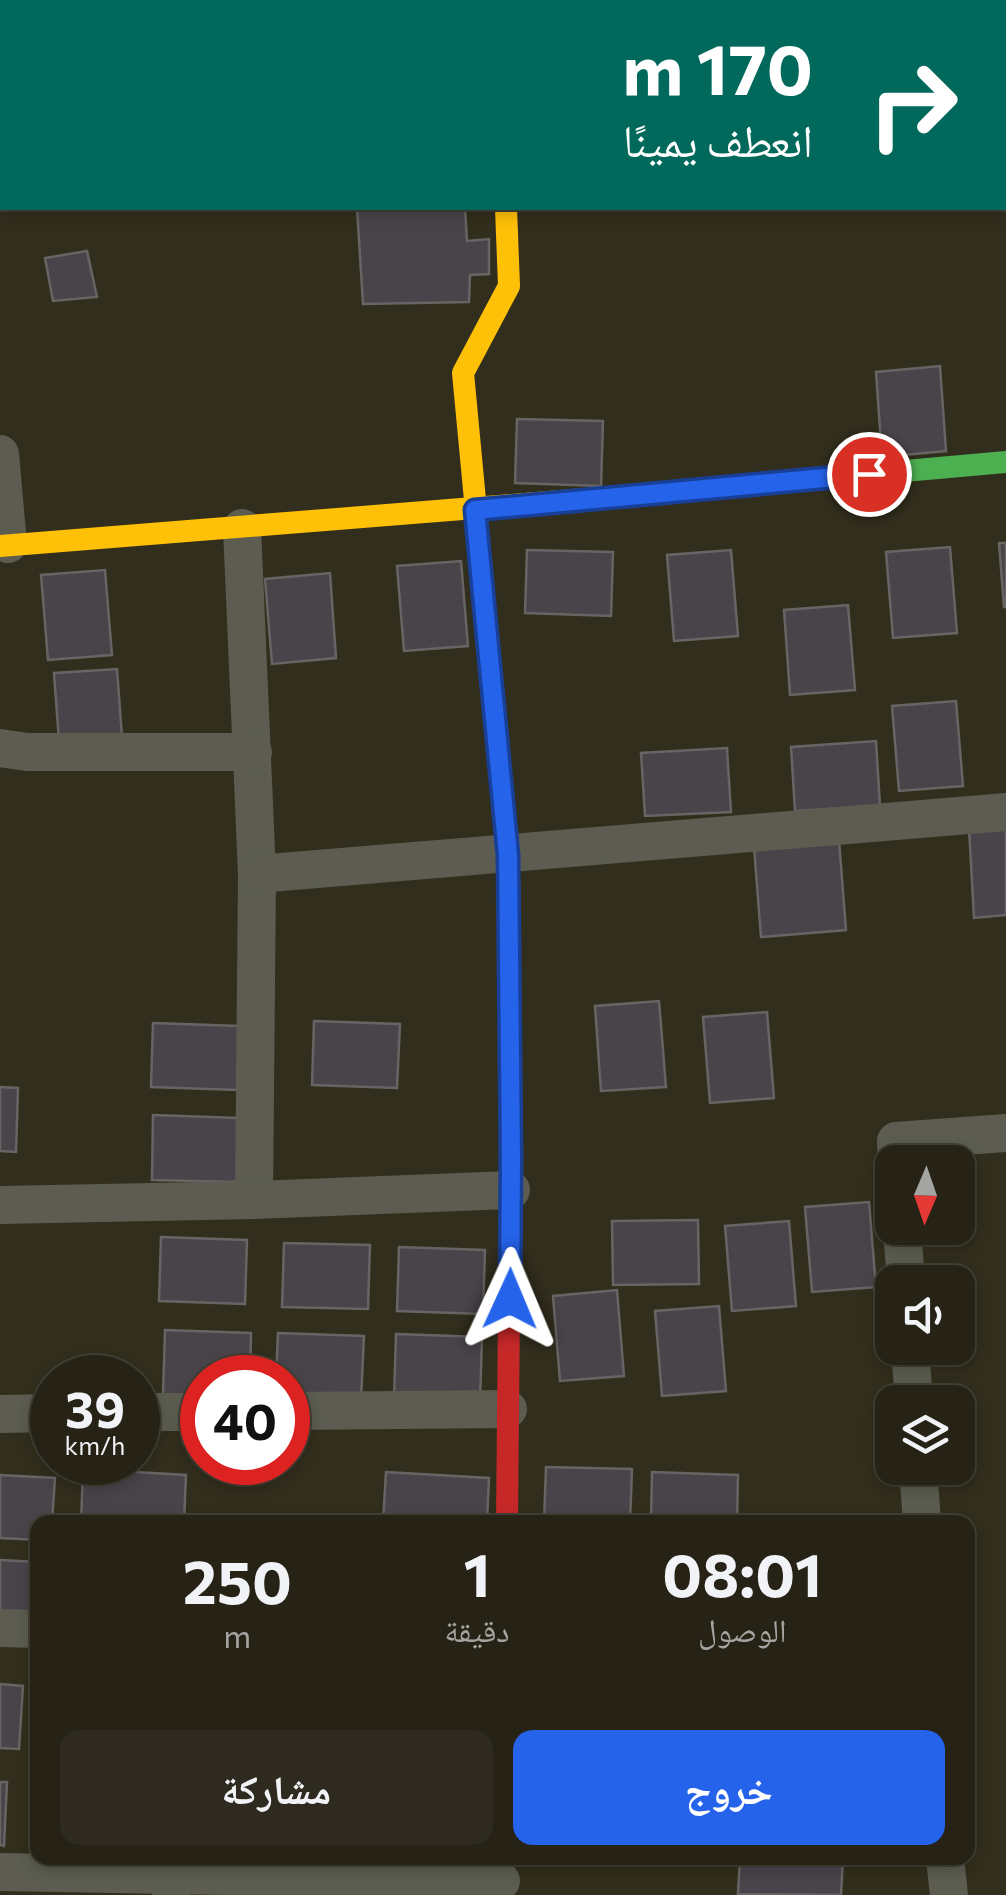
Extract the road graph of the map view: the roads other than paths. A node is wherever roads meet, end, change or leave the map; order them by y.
1 (506, 210) edge
2 (0, 454) edge
3 (1006, 462) edge
4 (475, 510) junction
5 (242, 528) junction
6 (4, 545) edge
7 (0, 748) edge
8 (252, 752) junction
9 (1006, 812) edge
10 (508, 855) junction
11 (257, 874) junction
12 (1006, 1134) edge
13 (896, 1145) edge
14 (511, 1190) junction
15 (254, 1200) junction
16 (0, 1205) edge
17 (508, 1409) junction
18 (310, 1411) edge
19 (30, 1413) edge
20 (0, 1414) edge
21 (919, 1485) edge
22 (506, 1515) edge
23 (921, 1515) edge
24 (0, 1628) edge
25 (30, 1629) edge
26 (947, 1865) edge
27 (0, 1872) edge
28 (501, 1878) edge
29 (171, 1885) edge
30 (949, 1895) edge

1 - 4 street
2 - 6 street
3 - 4 street
4 - 5 street
4 - 10 street
5 - 6 street
5 - 8 street
7 - 8 street
8 - 11 street
9 - 10 street
10 - 11 street
10 - 14 street
11 - 15 street
12 - 13 street
14 - 15 street
14 - 17 street
15 - 16 street
17 - 18 street
17 - 22 street
19 - 20 street
21 - 23 street
24 - 25 street
26 - 30 street
27 - 29 street
28 - 29 street

